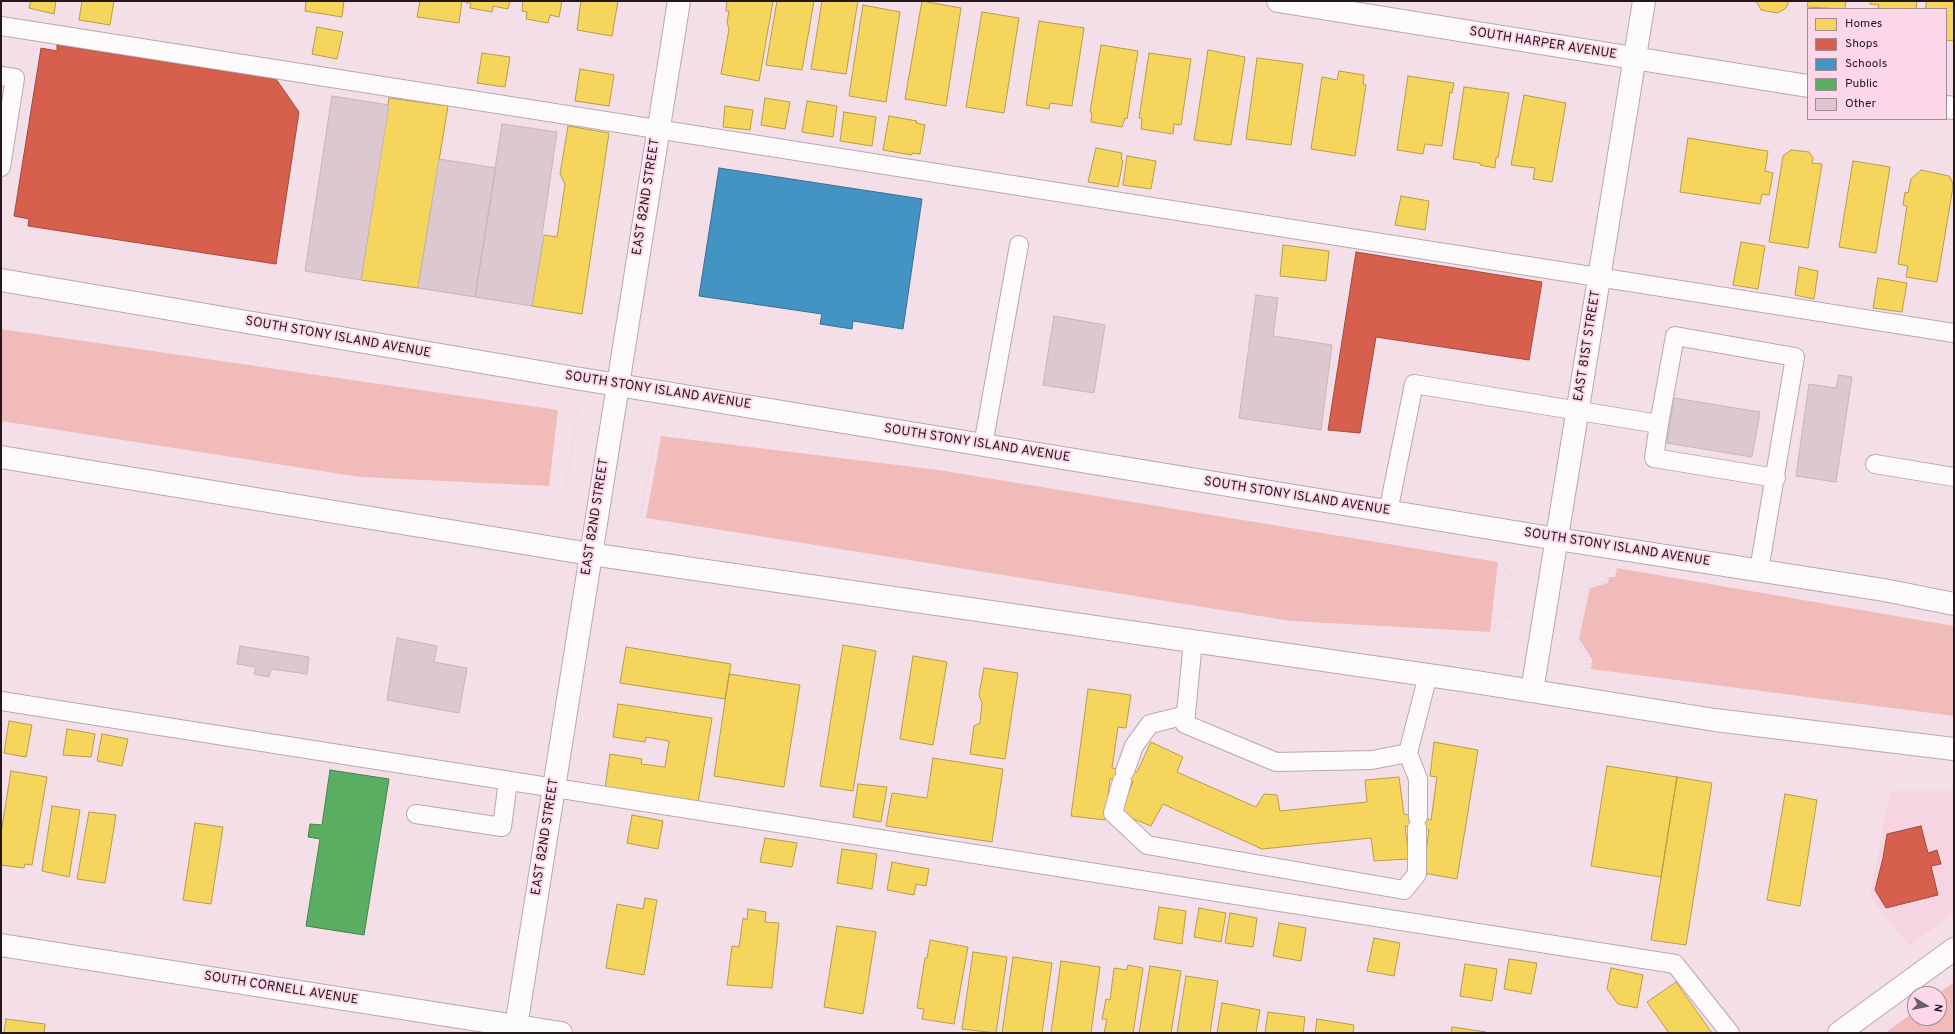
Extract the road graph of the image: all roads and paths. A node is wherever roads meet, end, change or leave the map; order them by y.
1 (678, 1) edge
2 (1278, 1) edge
3 (1644, 1) edge
4 (1, 26) edge
5 (1634, 59) junction
6 (1, 76) edge
7 (1807, 86) edge
8 (658, 128) junction
9 (1, 167) edge
10 (1019, 245) dead end
11 (1599, 277) junction
12 (1, 280) edge
13 (1954, 333) edge
14 (617, 385) junction
15 (578, 406) dead end
16 (1578, 410) junction
17 (1659, 424) junction
18 (655, 439) dead end
19 (983, 445) junction
20 (1, 456) edge
21 (1876, 464) dead end
22 (1954, 477) edge
23 (1776, 478) junction
24 (566, 485) dead end
25 (1388, 512) junction
26 (640, 517) dead end
27 (1557, 540) junction
28 (590, 554) junction
29 (1505, 557) dead end
30 (1759, 570) junction
31 (1607, 574) dead end
32 (1520, 587) dead end
33 (1954, 604) edge
34 (1516, 608) dead end
35 (1494, 629) dead end
36 (1193, 641) junction
37 (1586, 672) dead end
38 (1428, 675) junction
39 (1532, 691) junction
40 (1, 701) edge
41 (1186, 715) junction
42 (1954, 749) edge
43 (1408, 753) junction
44 (508, 780) junction
45 (553, 788) junction
46 (416, 814) dead end
47 (1, 945) edge
48 (1954, 949) edge
49 (515, 1029) edge
50 (561, 1033) edge
51 (1730, 1033) edge
52 (1839, 1033) edge

1 - 8 main road, EAST 82ND STREET
2 - 5 main road, SOUTH HARPER AVENUE
3 - 5 main road, EAST 81ST STREET
4 - 8 lane
5 - 7 main road, SOUTH HARPER AVENUE
5 - 11 main road, EAST 81ST STREET
6 - 9 lane
8 - 11 lane
8 - 14 main road, EAST 82ND STREET
10 - 19 lane
11 - 13 lane
11 - 16 main road, EAST 81ST STREET
12 - 14 main road, SOUTH STONY ISLAND AVENUE
14 - 19 main road, SOUTH STONY ISLAND AVENUE
14 - 28 main road, EAST 82ND STREET
15 - 24 path
16 - 17 lane
16 - 25 lane
16 - 27 main road, EAST 81ST STREET
17 - 23 lane
17 - 23 lane
18 - 26 path
19 - 25 main road, SOUTH STONY ISLAND AVENUE
20 - 28 main road
21 - 22 lane
23 - 30 lane
25 - 27 main road, SOUTH STONY ISLAND AVENUE
27 - 30 main road, SOUTH STONY ISLAND AVENUE
27 - 39 main road, EAST 81ST STREET
28 - 36 main road
28 - 45 main road, EAST 82ND STREET
29 - 32 path
30 - 33 main road, SOUTH STONY ISLAND AVENUE
31 - 37 path
34 - 35 path
36 - 38 main road
36 - 41 lane
38 - 39 main road
38 - 43 lane
39 - 42 main road
40 - 44 lane
41 - 43 lane
41 - 43 lane
44 - 45 lane
44 - 46 lane
45 - 49 main road, EAST 82ND STREET
45 - 51 lane
47 - 49 main road, SOUTH CORNELL AVENUE
48 - 52 main road
49 - 50 main road, SOUTH CORNELL AVENUE

